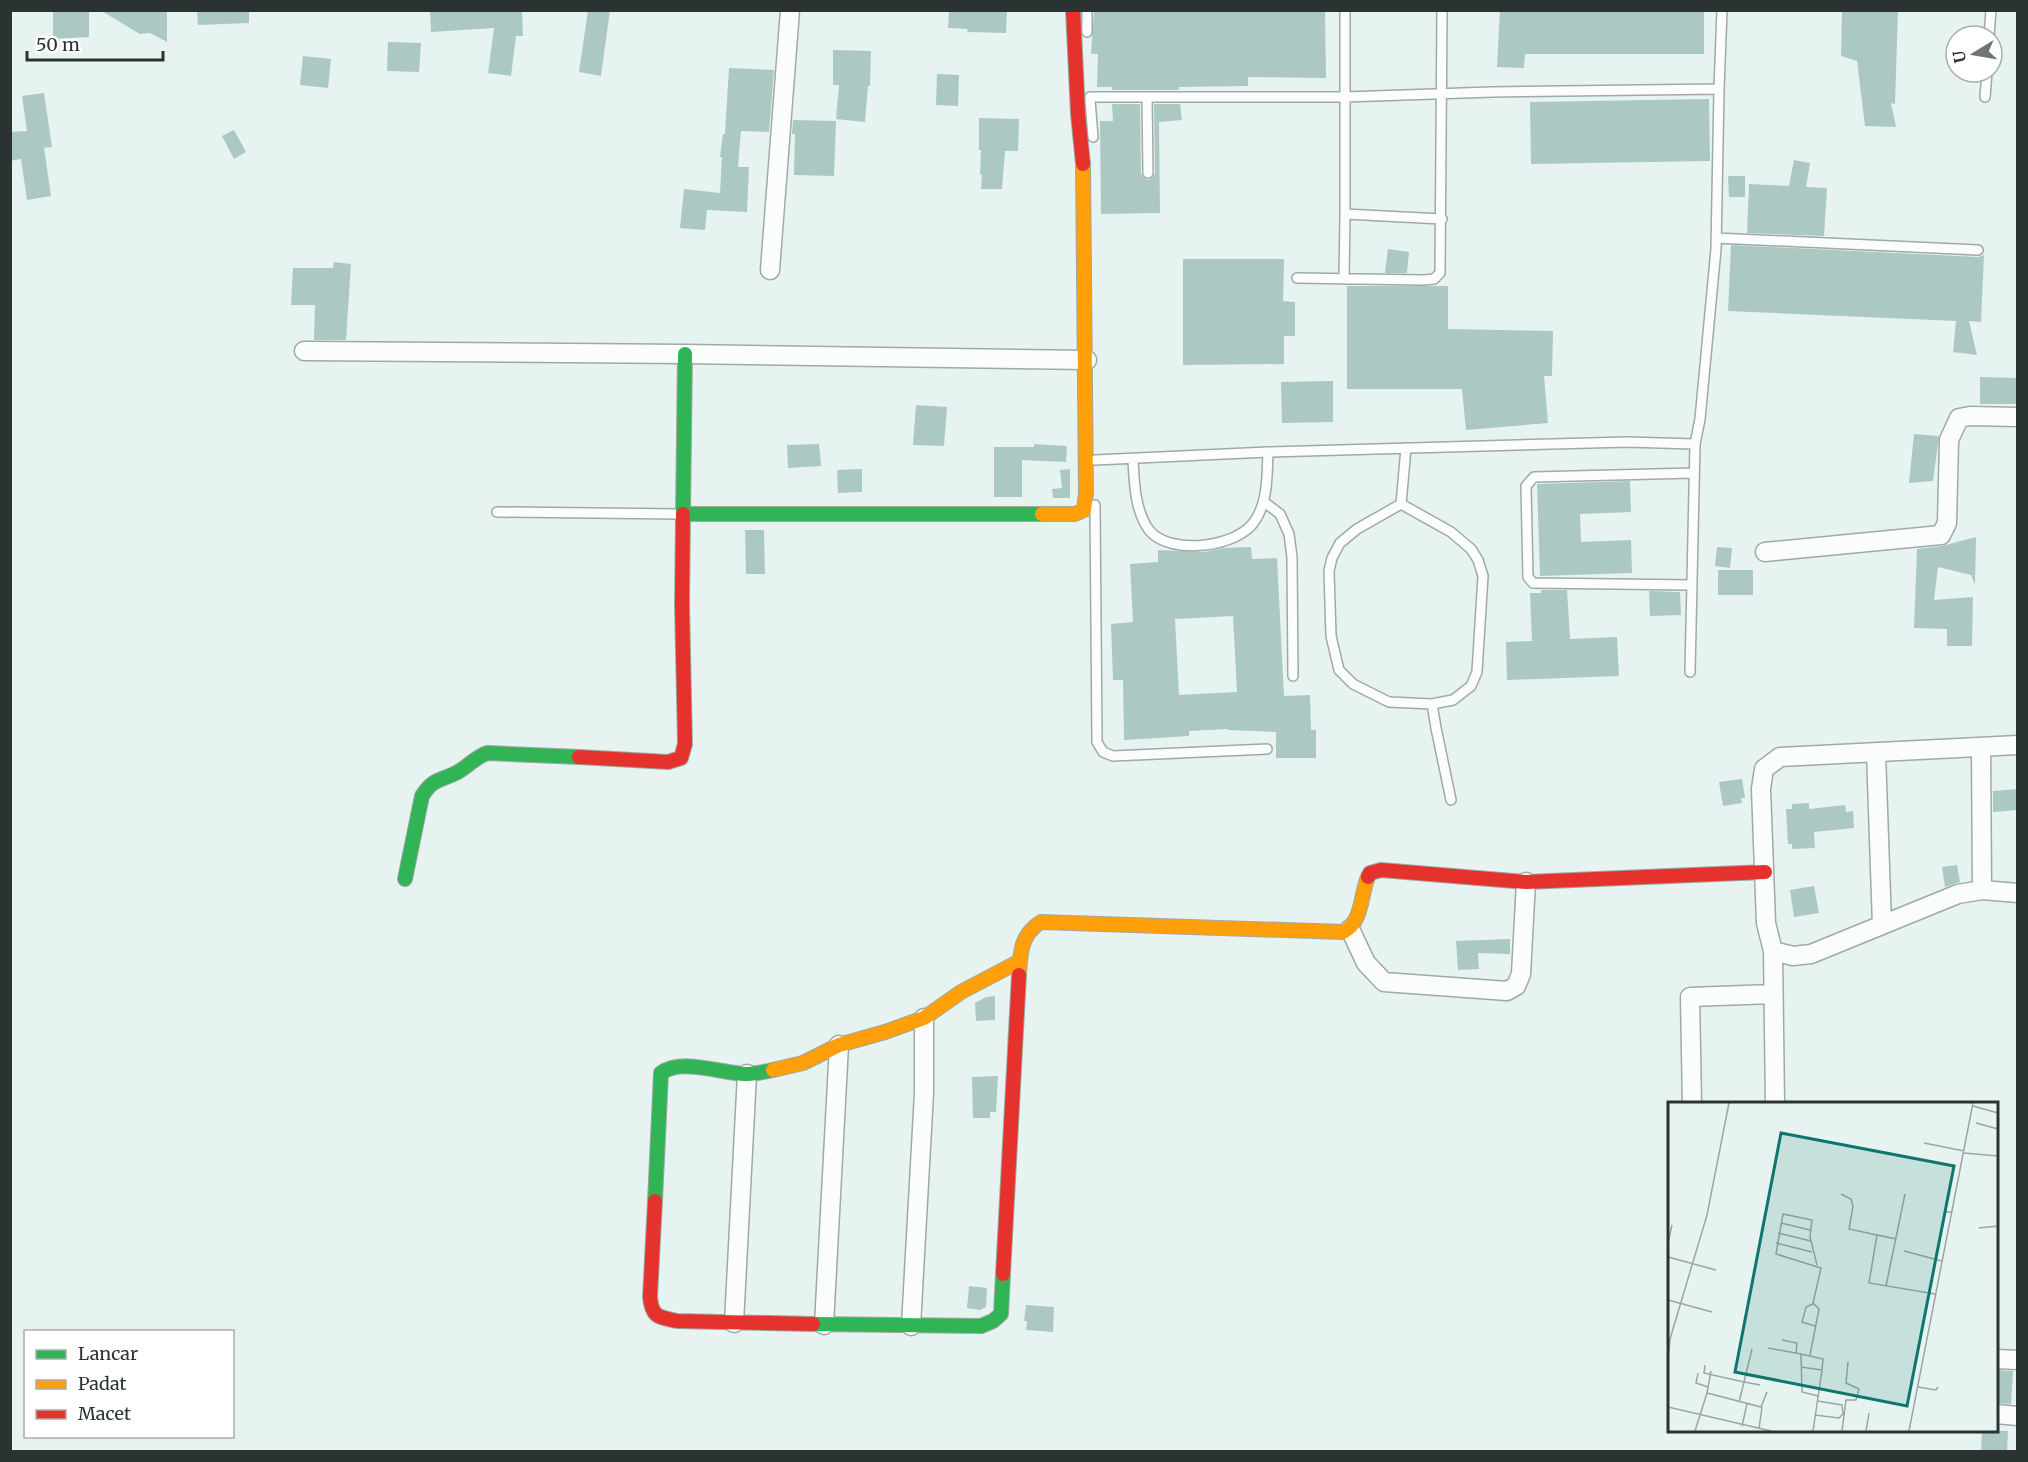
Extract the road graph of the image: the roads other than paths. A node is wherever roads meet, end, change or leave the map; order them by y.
1 (790, 10) edge
2 (1073, 10) edge
3 (1087, 10) edge
4 (1345, 10) edge
5 (1442, 10) edge
6 (1722, 10) edge
7 (1087, 38) dead end
8 (1986, 84) edge
9 (1719, 89) junction
10 (1442, 94) junction
11 (1147, 97) junction
12 (1345, 97) junction
13 (1985, 97) dead end
14 (1093, 150) dead end
15 (1148, 173) dead end
16 (1346, 214) junction
17 (1442, 219) junction
18 (1716, 238) junction
19 (1978, 250) dead end
20 (770, 270) dead end
21 (1297, 278) dead end
22 (1344, 279) junction
23 (304, 351) dead end
24 (685, 354) junction
25 (1093, 362) junction
26 (1095, 403) dead end
27 (2018, 417) edge
28 (1695, 444) junction
29 (1406, 448) junction
30 (1268, 452) junction
31 (1133, 459) junction
32 (1095, 460) junction
33 (1694, 473) junction
34 (1264, 502) junction
35 (1401, 504) junction
36 (497, 512) dead end
37 (683, 514) junction
38 (1765, 552) dead end
39 (1692, 585) junction
40 (1690, 672) dead end
41 (1293, 676) dead end
42 (1432, 704) junction
43 (2018, 745) edge
44 (1981, 747) junction
45 (1268, 749) dead end
46 (1876, 752) junction
47 (1451, 800) dead end
48 (1764, 872) junction
49 (405, 879) dead end
50 (1526, 882) junction
51 (1982, 890) junction
52 (2018, 893) edge
53 (1882, 925) junction
54 (1350, 929) junction
55 (1773, 951) junction
56 (1020, 961) junction
57 (1773, 994) junction
58 (924, 1018) junction
59 (839, 1045) junction
60 (747, 1074) junction
61 (1692, 1102) edge
62 (1775, 1102) edge
63 (734, 1323) junction
64 (824, 1325) junction
65 (911, 1326) junction
66 (1998, 1359) edge
67 (2018, 1360) edge
68 (1998, 1414) edge
69 (2018, 1416) edge

1 - 20 street
2 - 25 street
3 - 7 lane
4 - 12 lane
5 - 10 lane
6 - 9 lane
8 - 13 lane
9 - 10 lane
9 - 18 lane
10 - 12 lane
10 - 17 lane
11 - 12 lane
11 - 14 lane
11 - 15 lane
12 - 16 lane
16 - 17 lane
16 - 22 lane
17 - 22 lane
18 - 19 lane
18 - 28 lane
21 - 22 lane
23 - 24 street
24 - 25 street
24 - 37 street
25 - 37 street
26 - 32 lane
27 - 38 street
28 - 29 lane
28 - 33 lane
29 - 30 lane
29 - 35 lane
30 - 31 lane
30 - 34 lane
31 - 32 lane
31 - 34 lane
32 - 45 lane
33 - 39 lane
33 - 39 lane
34 - 41 lane
35 - 42 lane
35 - 42 lane
36 - 37 lane
37 - 49 street
39 - 40 lane
42 - 47 lane
43 - 44 street
44 - 46 street
44 - 51 street
46 - 48 street
46 - 53 street
48 - 50 street
48 - 55 street
50 - 54 street
50 - 54 street
51 - 52 street
51 - 53 street
53 - 55 street
54 - 56 street
55 - 57 street
56 - 58 street
56 - 65 street
57 - 61 street
57 - 62 street
58 - 59 street
58 - 65 street
59 - 60 street
59 - 64 street
60 - 63 street
60 - 63 street
63 - 64 street
64 - 65 street
66 - 67 street
68 - 69 street

